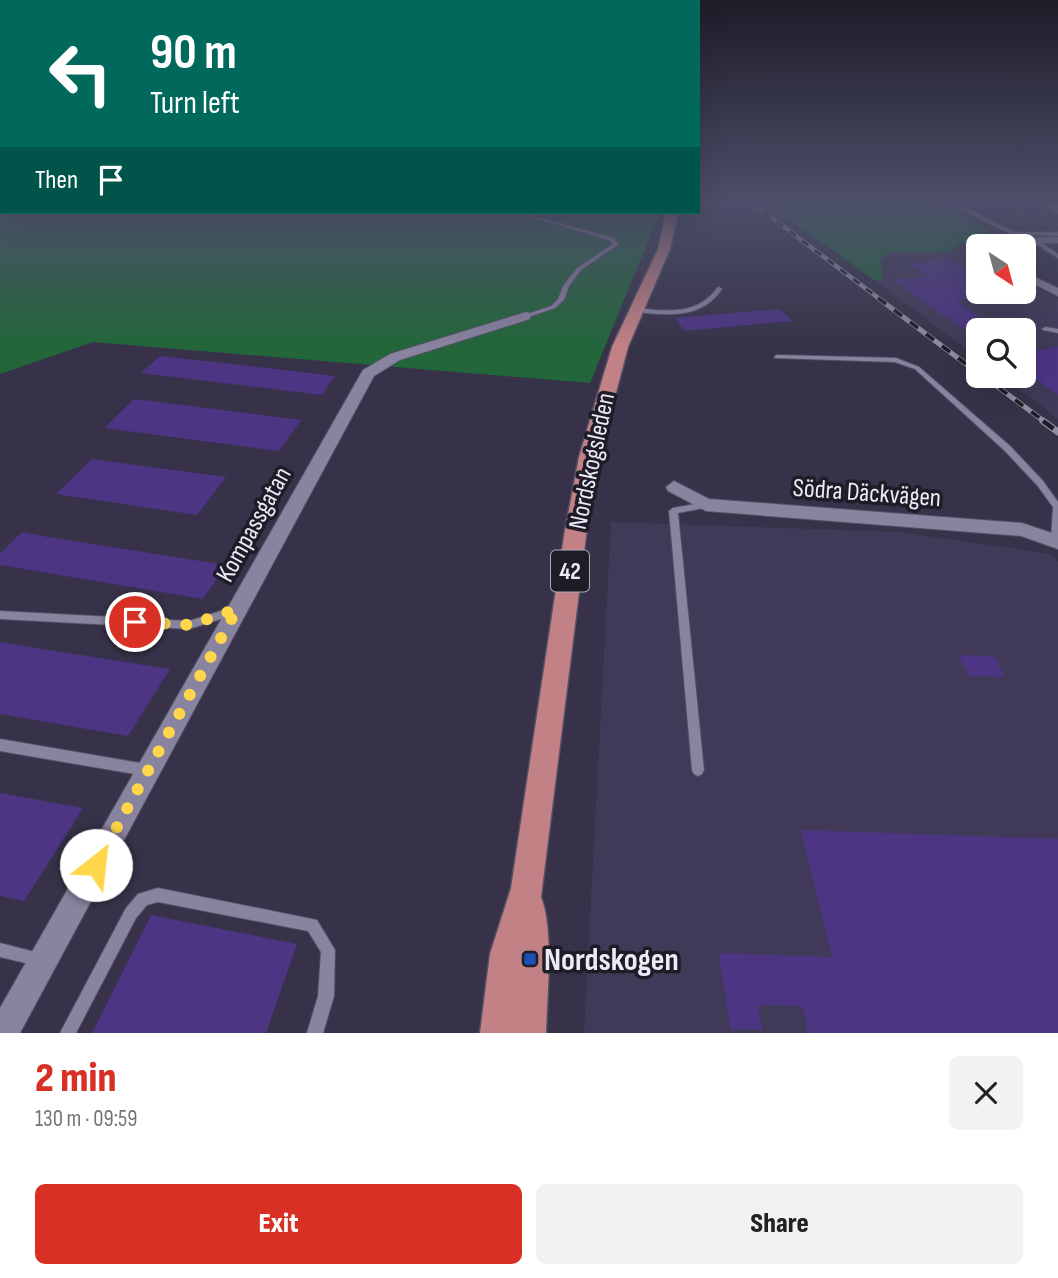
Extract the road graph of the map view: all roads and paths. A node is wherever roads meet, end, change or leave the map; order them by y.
1 (607, 250) edge
2 (663, 250) edge
3 (1036, 281) edge
4 (719, 289) dead end
5 (1058, 293) edge
6 (635, 310) junction
7 (526, 316) joint
8 (1045, 329) dead end
9 (1058, 331) edge
10 (777, 357) dead end
11 (674, 487) dead end
12 (706, 505) junction
13 (1057, 542) edge
14 (237, 609) junction
15 (0, 615) edge
16 (0, 745) edge
17 (698, 770) dead end
18 (148, 771) junction
19 (527, 888) junction
20 (0, 950) edge
21 (43, 960) junction
22 (3, 1033) edge
23 (68, 1033) edge
24 (315, 1033) edge
25 (499, 1033) edge
26 (527, 1033) edge

1 - 7 lane
2 - 6 main road, Nordskogsleden / 42
3 - 5 street
4 - 6 lane
6 - 19 main road, Nordskogsleden / 42
7 - 14 street, Kompassgatan
8 - 9 lane
10 - 13 lane
11 - 12 street, Södra Däckvägen
12 - 13 street, Södra Däckvägen
12 - 17 lane
14 - 15 lane
14 - 18 street, Kompassgatan
16 - 18 lane
18 - 21 street, Kompassgatan
19 - 25 main road, Nordskogsleden / 42
19 - 26 main road, Nordskogsleden / 42
20 - 21 lane
21 - 22 street, Kompassgatan
23 - 24 lane

